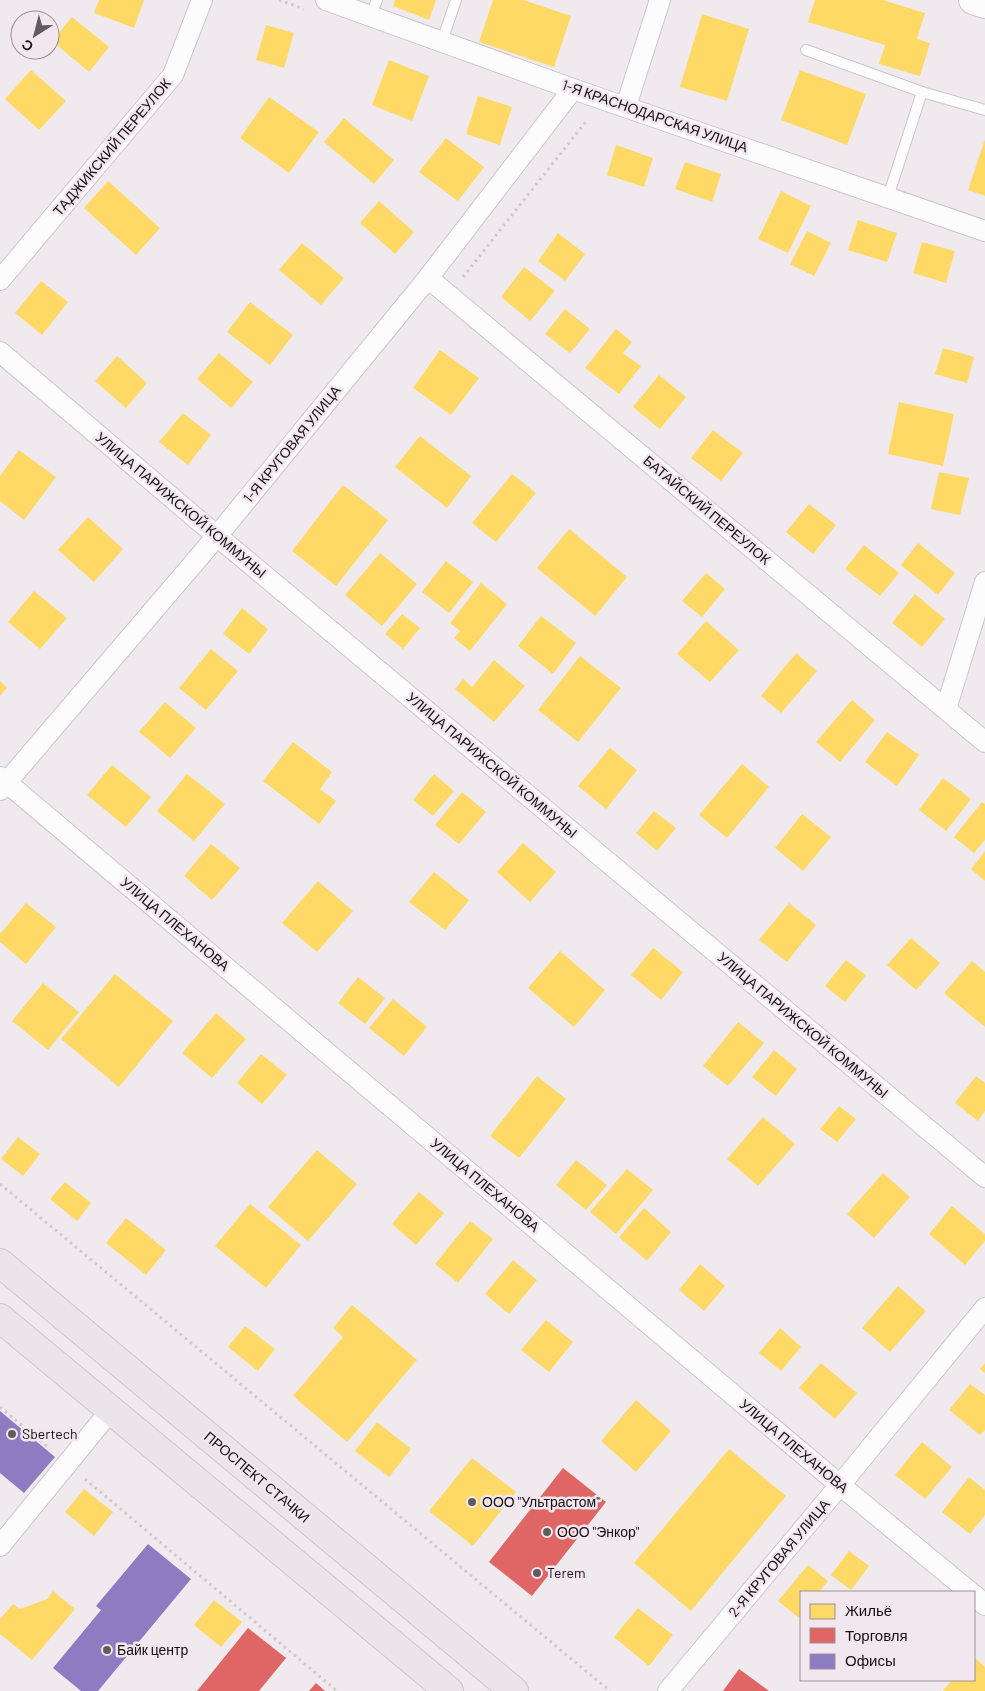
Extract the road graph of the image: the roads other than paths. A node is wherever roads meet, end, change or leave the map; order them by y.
1 (202, 0) edge
2 (326, 0) edge
3 (456, 0) edge
4 (660, 0) edge
5 (973, 0) edge
6 (985, 4) edge
7 (374, 8) edge
8 (442, 41) junction
9 (806, 50) dead end
10 (573, 89) junction
11 (922, 92) junction
12 (626, 106) junction
13 (985, 110) edge
14 (888, 197) junction
15 (985, 231) edge
16 (428, 278) junction
17 (0, 280) edge
18 (0, 352) edge
19 (217, 536) junction
20 (985, 582) edge
21 (946, 709) junction
22 (985, 742) edge
23 (2, 783) edge
24 (985, 1177) edge
25 (0, 1263) edge
26 (985, 1308) edge
27 (0, 1318) edge
28 (111, 1410) junction
29 (840, 1485) junction
30 (0, 1546) edge
31 (969, 1591) edge
32 (975, 1596) edge
33 (985, 1605) edge
34 (449, 1691) edge
35 (514, 1691) edge
36 (668, 1691) edge

1 - 17 street, ТАДЖИКСКИЙ ПЕРЕУЛОК
2 - 7 street, 1-Я КРАСНОДАРСКАЯ УЛИЦА
3 - 8 lane
4 - 12 street
5 - 6 street
7 - 8 street, 1-Я КРАСНОДАРСКАЯ УЛИЦА
8 - 10 street, 1-Я КРАСНОДАРСКАЯ УЛИЦА
9 - 11 lane
10 - 12 street, 1-Я КРАСНОДАРСКАЯ УЛИЦА
10 - 16 street, 1-Я КРУГОВАЯ УЛИЦА
11 - 13 lane
11 - 14 lane
12 - 14 street, 1-Я КРАСНОДАРСКАЯ УЛИЦА
14 - 15 street, 1-Я КРАСНОДАРСКАЯ УЛИЦА
16 - 19 street, 1-Я КРУГОВАЯ УЛИЦА
16 - 21 street, БАТАЙСКИЙ ПЕРЕУЛОК
18 - 19 street, УЛИЦА ПАРИЖСКОЙ КОММУНЫ
19 - 23 street, 1-Я КРУГОВАЯ УЛИЦА
19 - 24 street, УЛИЦА ПАРИЖСКОЙ КОММУНЫ
20 - 21 street
21 - 22 street, БАТАЙСКИЙ ПЕРЕУЛОК
23 - 29 street, УЛИЦА ПЛЕХАНОВА
25 - 35 main road, ПРОСПЕКТ СТАЧКИ
26 - 29 street, 2-Я КРУГОВАЯ УЛИЦА
27 - 28 main road
28 - 30 street
28 - 34 main road
29 - 31 street, УЛИЦА ПЛЕХАНОВА
29 - 36 street, 2-Я КРУГОВАЯ УЛИЦА
32 - 33 street

